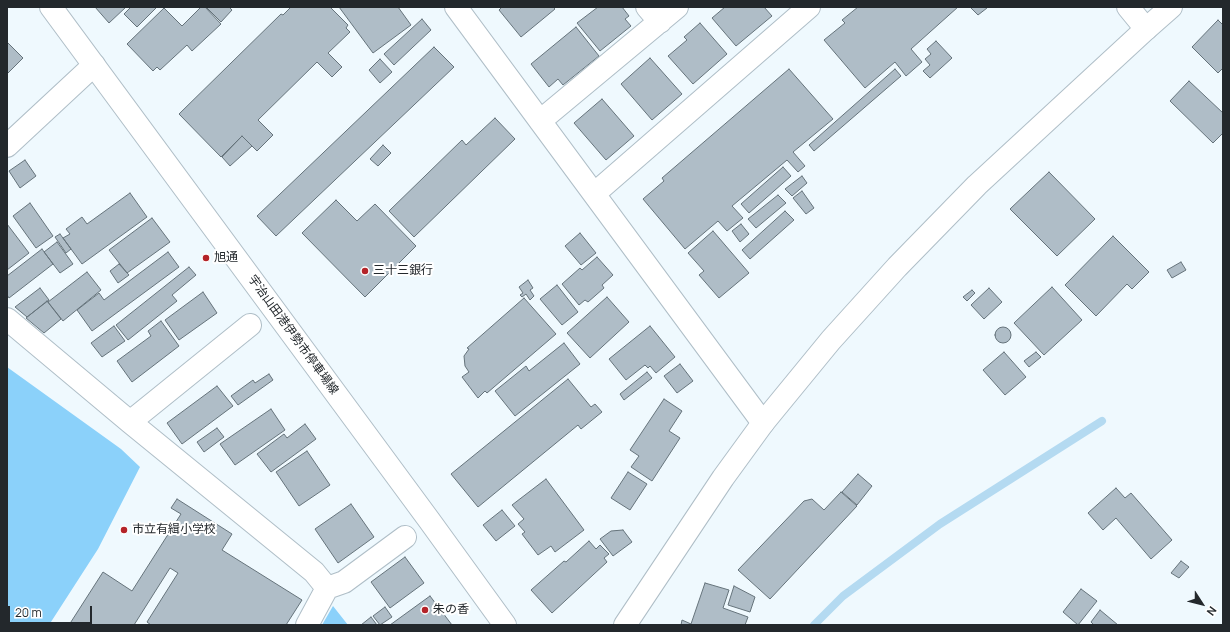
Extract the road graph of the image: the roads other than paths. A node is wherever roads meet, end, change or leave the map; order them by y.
1 (51, 7) edge
2 (456, 7) edge
3 (677, 7) edge
4 (809, 7) edge
5 (1128, 7) edge
6 (1171, 7) edge
7 (653, 15) edge
8 (1146, 29) junction
9 (94, 65) junction
10 (540, 121) junction
11 (7, 146) edge
12 (594, 194) junction
13 (7, 319) edge
14 (250, 325) dead end
15 (130, 422) junction
16 (763, 423) junction
17 (405, 537) dead end
18 (327, 588) junction
19 (307, 625) edge
20 (505, 625) edge
21 (625, 625) edge

1 - 9 street, 宇治山田港伊勢市停車場線
2 - 10 street
3 - 7 street
4 - 12 street
5 - 8 street
6 - 8 street
7 - 10 street
8 - 16 street
9 - 11 street
9 - 20 street, 宇治山田港伊勢市停車場線
10 - 12 street
12 - 16 street
13 - 15 street
14 - 15 street
15 - 18 street
16 - 21 street
17 - 18 street
18 - 19 street

